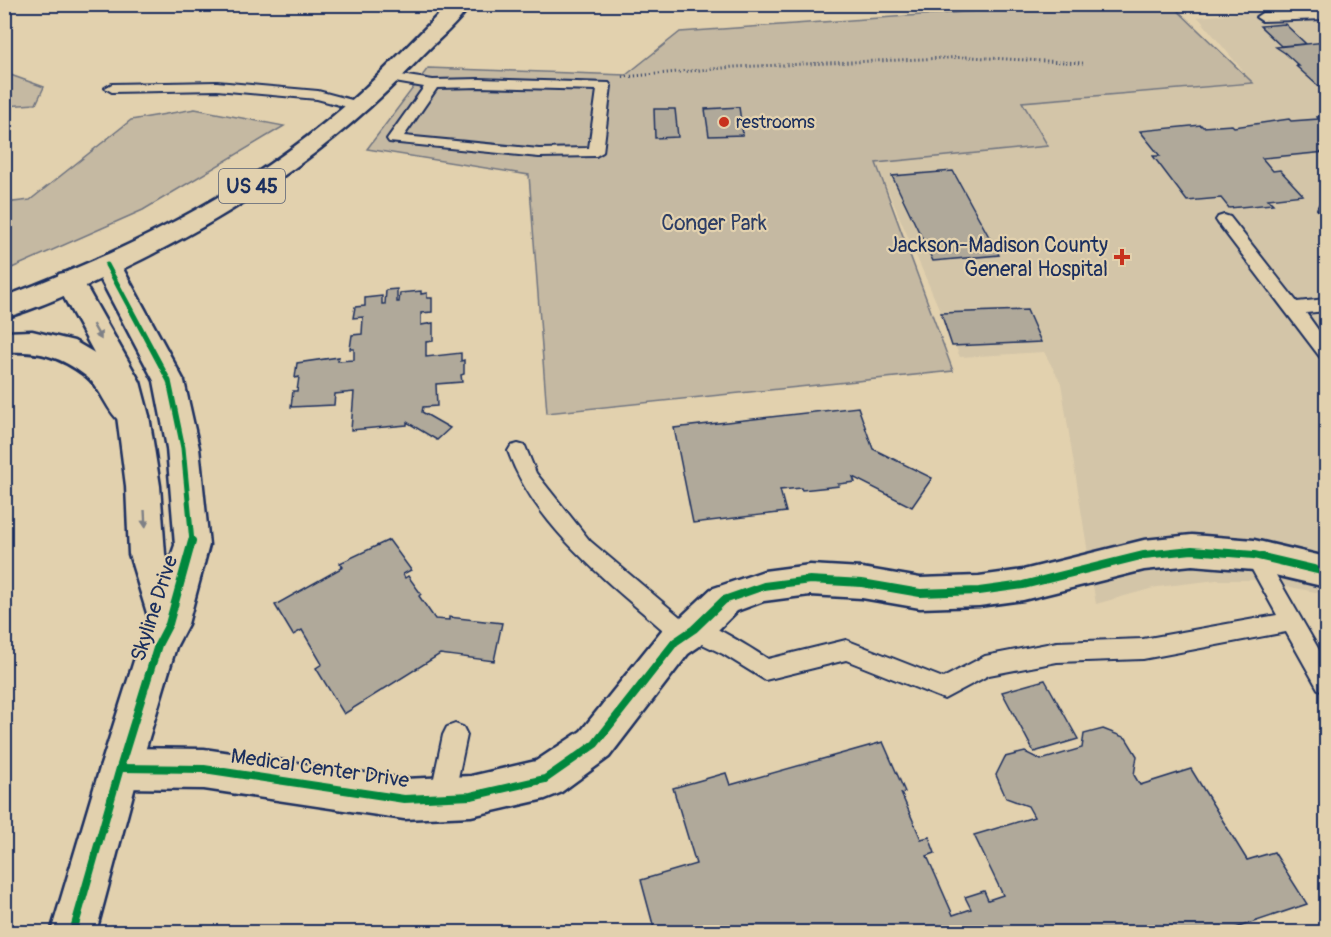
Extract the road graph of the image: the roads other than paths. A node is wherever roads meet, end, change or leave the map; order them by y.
1 (460, 4) edge
2 (1326, 15) edge
3 (1262, 17) dead end
4 (388, 77) junction
5 (433, 84) junction
6 (112, 88) dead end
7 (358, 106) junction
8 (1224, 220) dead end
9 (107, 265) junction
10 (69, 281) junction
11 (1326, 305) edge
12 (4, 308) edge
13 (1293, 308) junction
14 (4, 342) edge
15 (1326, 353) edge
16 (133, 416) junction
17 (518, 451) dead end
18 (1254, 555) junction
19 (1326, 572) edge
20 (1290, 621) junction
21 (169, 624) junction
22 (689, 632) junction
23 (1326, 682) edge
24 (455, 735) dead end
25 (120, 768) junction
26 (442, 797) junction
27 (73, 933) edge

1 - 4 street, US 45
2 - 3 lane
4 - 5 lane
4 - 7 street, US 45
5 - 5 lane
6 - 7 lane
7 - 9 street, US 45
8 - 13 lane
9 - 10 street, US 45
9 - 21 street, Skyline Drive
10 - 12 street, US 45
10 -> 16 street, Skyline Drive
11 - 13 lane
13 - 15 lane
14 - 16 street
16 -> 21 street, Skyline Drive
17 - 22 lane
18 - 19 street, Medical Center Drive
18 - 20 lane
18 - 22 street, Medical Center Drive
20 - 22 lane
20 - 23 lane
21 - 25 street, Skyline Drive
22 - 26 street, Medical Center Drive
24 - 26 lane
25 - 26 street, Medical Center Drive
25 - 27 street, Skyline Drive

